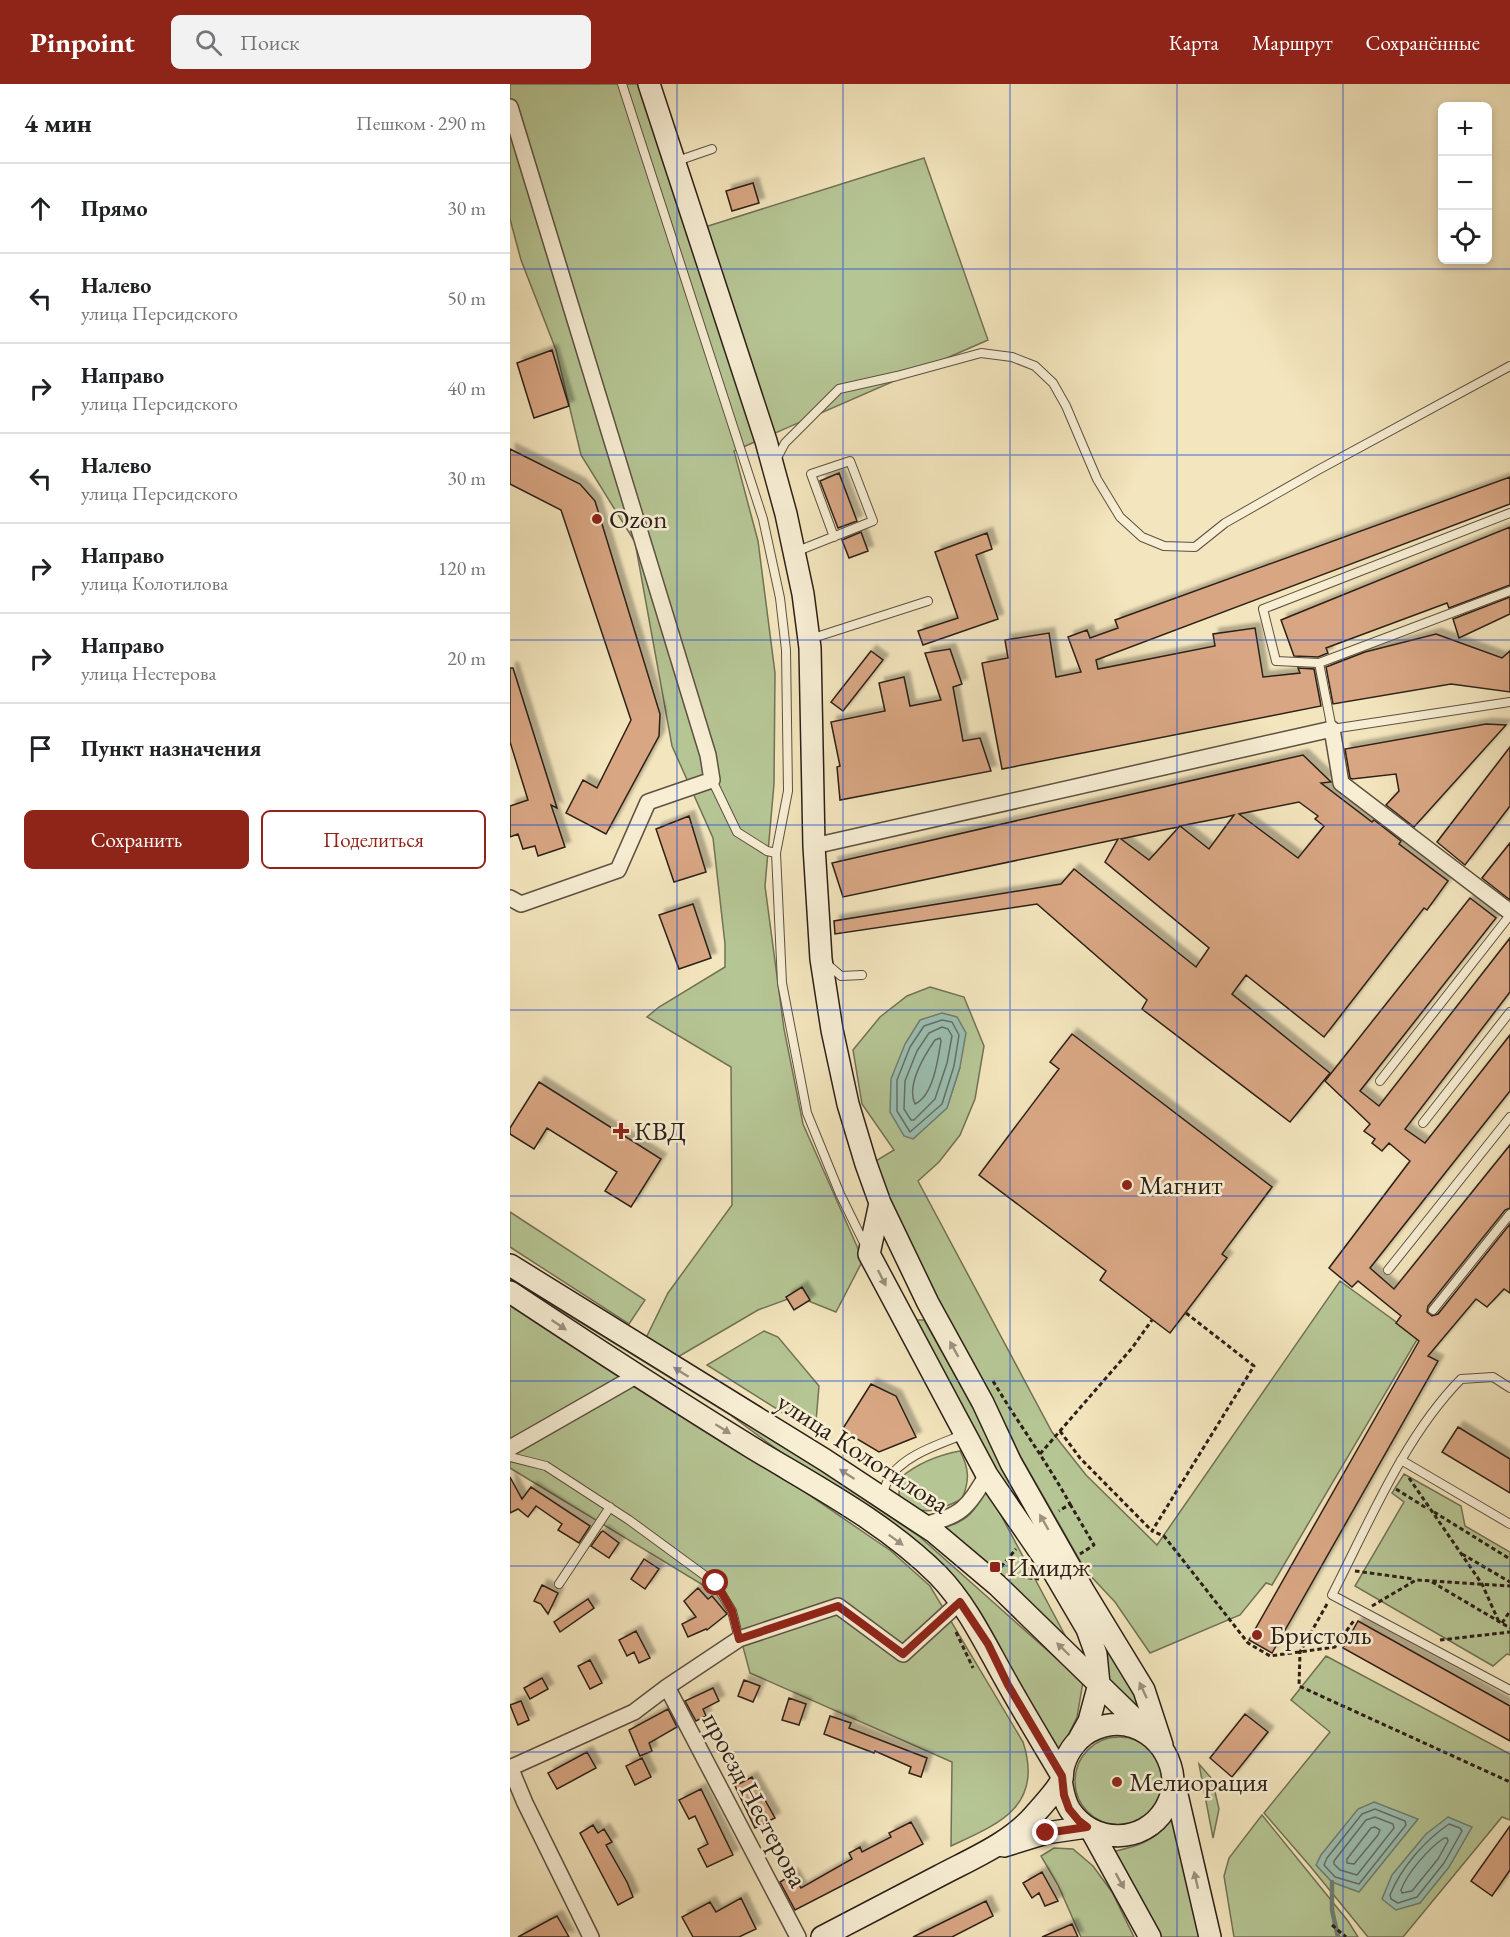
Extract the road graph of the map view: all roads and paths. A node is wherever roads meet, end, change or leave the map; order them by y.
1 (622, 84) edge
2 (649, 84) edge
3 (510, 107) edge
4 (712, 149) dead end
5 (675, 161) junction
6 (1510, 366) edge
7 (773, 466) junction
8 (1510, 513) edge
9 (834, 537) junction
10 (794, 552) junction
11 (1510, 591) edge
12 (928, 601) dead end
13 (809, 639) junction
14 (1319, 663) junction
15 (1510, 702) edge
16 (1332, 729) junction
17 (712, 780) junction
18 (814, 846) junction
19 (776, 853) junction
20 (510, 898) edge
21 (1510, 913) edge
22 (821, 959) junction
23 (862, 975) dead end
24 (1510, 1012) edge
25 (1380, 1081) dead end
26 (1510, 1117) edge
27 (1423, 1123) dead end
28 (880, 1203) junction
29 (1510, 1214) edge
30 (869, 1254) junction
31 (510, 1265) edge
32 (1388, 1270) dead end
33 (510, 1292) edge
34 (1433, 1310) dead end
35 (1186, 1313) dead end
36 (1152, 1320) dead end
37 (636, 1376) junction
38 (1510, 1388) edge
39 (1060, 1431) junction
40 (965, 1434) junction
41 (510, 1448) edge
42 (1040, 1454) dead end
43 (510, 1458) edge
44 (1400, 1462) junction
45 (987, 1474) junction
46 (1389, 1484) junction
47 (882, 1498) junction
48 (610, 1507) junction
49 (1431, 1511) junction
50 (1510, 1524) edge
51 (923, 1525) junction
52 (1152, 1531) junction
53 (1460, 1553) junction
54 (1510, 1559) edge
55 (1345, 1570) junction
56 (1416, 1580) dead end
57 (1430, 1580) dead end
58 (1510, 1582) edge
59 (559, 1584) dead end
60 (1332, 1595) junction
61 (960, 1602) junction
62 (1510, 1611) edge
63 (1501, 1623) junction
64 (1237, 1630) dead end
65 (1510, 1630) edge
66 (739, 1639) junction
67 (1424, 1644) junction
68 (1099, 1684) junction
69 (667, 1687) junction
70 (1510, 1690) edge
71 (1078, 1740) junction
72 (1156, 1740) junction
73 (510, 1768) edge
74 (1062, 1778) junction
75 (1174, 1782) junction
76 (1510, 1782) edge
77 (1089, 1828) junction
78 (983, 1853) junction
79 (1332, 1925) dead end
80 (844, 1932) edge
81 (591, 1937) edge
82 (798, 1937) edge
83 (822, 1937) edge
84 (1150, 1937) edge
85 (1210, 1937) edge
86 (1346, 1937) edge

1 - 19 lane
2 - 5 main road
3 - 17 street
4 - 5 lane
5 - 7 main road
6 - 7 lane
7 - 10 main road
8 - 14 lane
9 - 9 lane
9 - 10 lane
10 - 13 main road
11 - 14 lane
12 - 13 lane
13 - 18 main road
14 - 16 lane
15 - 16 lane
16 - 18 street
16 - 21 street
17 - 19 lane
17 - 20 street
18 - 22 main road
19 - 30 lane
21 - 25 lane
22 - 23 lane
22 - 28 main road
24 - 27 lane
26 - 32 lane
28 - 30 main road
72 -> 28 main road
29 - 34 lane
30 -> 40 main road
47 -> 31 main road, улица Колотилова
33 -> 37 main road, улица Колотилова
35 - 52 path
36 - 39 path
37 - 41 street
37 -> 61 main road, улица Колотилова
38 - 44 lane
39 - 42 path
39 - 52 path
40 - 45 main road
40 - 47 lane
43 - 48 lane
44 - 46 lane
44 - 49 path
44 - 50 lane
45 - 51 street
45 - 68 main road
46 - 49 path
46 - 55 lane
47 - 51 main road, улица Колотилова
48 - 59 lane
48 - 66 lane
49 - 53 path
49 - 54 path
68 -> 51 main road, улица Колотилова
52 - 64 path
53 - 58 path
53 - 63 path
55 - 56 path
55 - 60 lane
57 - 63 path
60 - 67 lane
60 - 76 path
61 - 66 street
61 - 74 main road, улица Колотилова
62 - 63 path
63 - 65 path
65 - 67 path
66 - 69 street
67 - 70 lane
68 - 71 main road
68 - 72 main road, улица Колотилова
69 - 73 street
69 - 82 street, проезд Нестерова
71 - 72 main road
71 - 74 main road
72 - 75 main road, улица Колотилова
73 - 81 street
74 - 77 main road, улица Колотилова
74 - 78 main road
75 - 77 main road
85 -> 75 main road, улица Колотилова
77 - 78 main road
77 -> 84 main road, улица Колотилова
78 - 80 main road
79 - 86 path
80 - 83 main road

